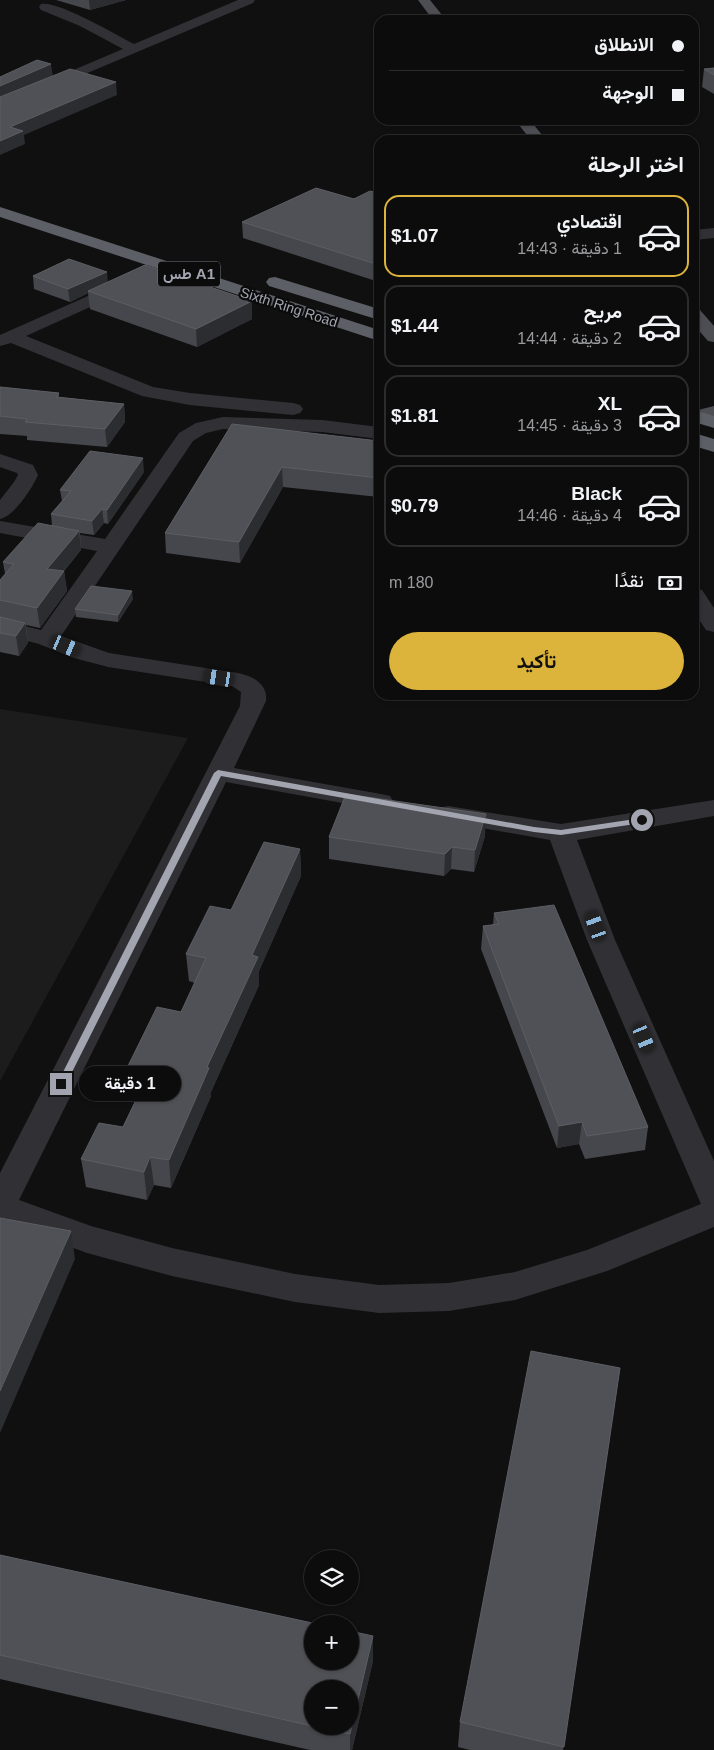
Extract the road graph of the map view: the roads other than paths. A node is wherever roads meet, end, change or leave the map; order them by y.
1 (249, 0) edge
2 (424, 0) edge
3 (45, 7) dead end
4 (436, 15) edge
5 (133, 49) junction
6 (0, 106) edge
7 (526, 125) edge
8 (535, 135) edge
9 (0, 212) edge
10 (714, 233) edge
11 (699, 234) edge
12 (164, 266) junction
13 (256, 276) dead end
14 (374, 313) edge
15 (699, 320) edge
16 (374, 334) edge
17 (714, 337) edge
18 (5, 340) edge
19 (345, 428) junction
20 (374, 432) edge
21 (699, 441) edge
22 (714, 446) edge
23 (0, 460) edge
24 (0, 513) edge
25 (0, 527) edge
26 (110, 546) junction
27 (699, 602) edge
28 (714, 625) edge
29 (0, 627) edge
30 (47, 639) junction
31 (218, 773) junction
32 (400, 806) edge
33 (714, 808) edge
34 (429, 811) edge
35 (561, 832) junction
36 (714, 1198) edge
37 (0, 1206) edge
38 (714, 1213) edge

1 - 5 street
2 - 4 main road
3 - 5 street
5 - 6 street
7 - 8 main road
9 - 12 highway, Sixth Ring Road / طس A1
10 - 11 street
12 - 16 highway, Sixth Ring Road / طس A1
12 - 18 street
13 - 14 highway, Sixth Ring Road
15 - 17 main road
18 - 19 street
19 - 20 street
19 - 26 street
21 - 22 highway
23 - 24 street
25 - 26 street
26 - 30 street
27 - 28 street
29 - 30 street
30 - 31 street
31 - 32 street
31 - 37 street
33 - 35 street
34 - 35 street
35 - 36 street
37 - 38 street

